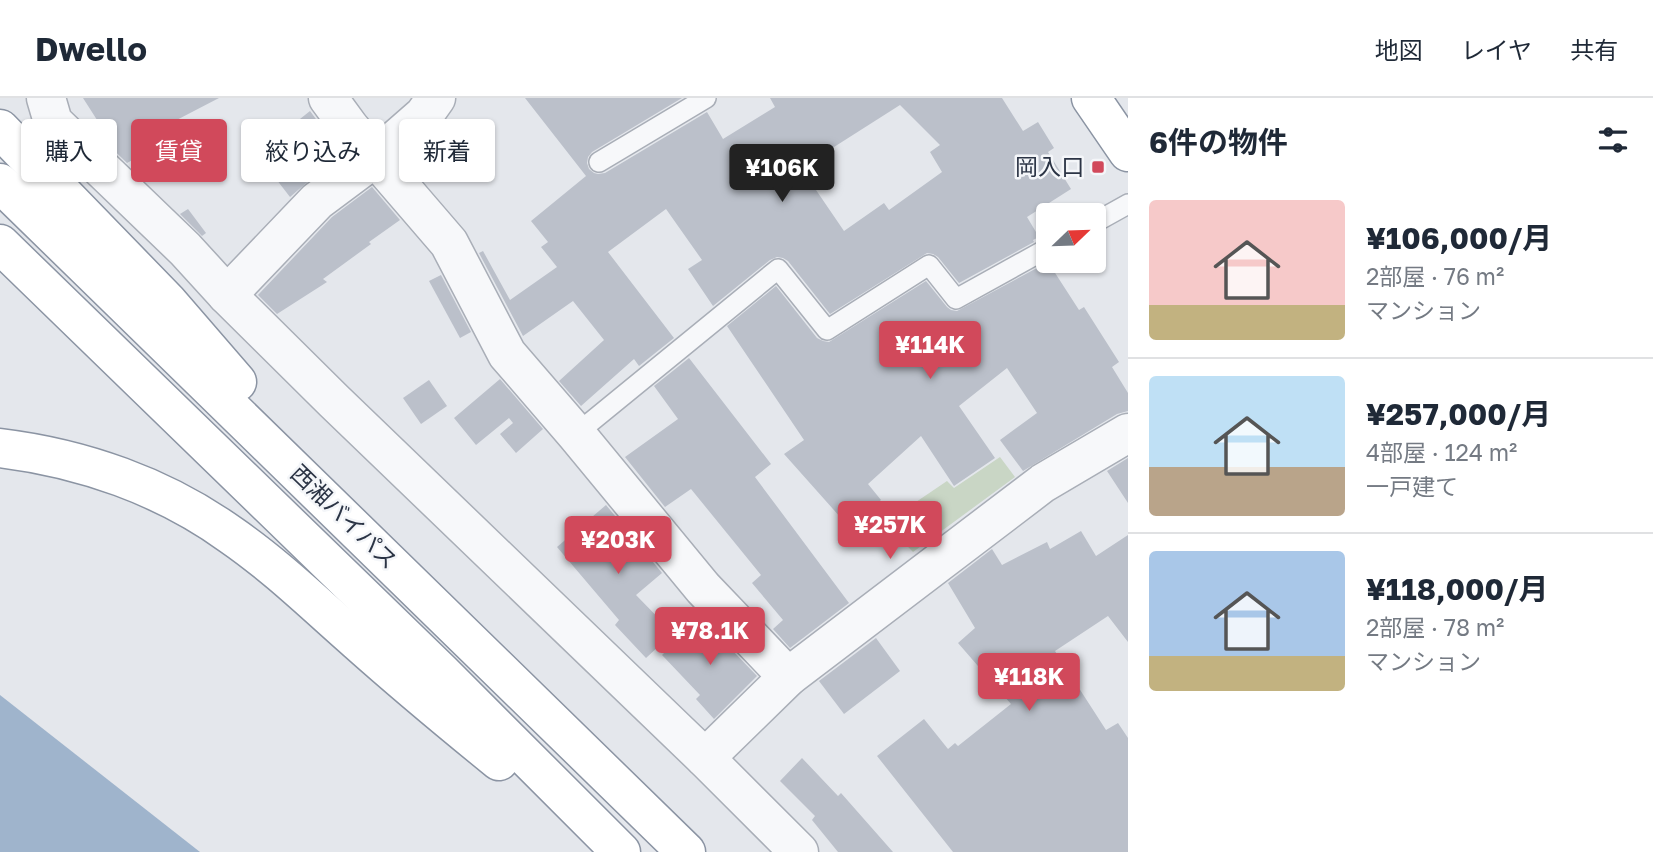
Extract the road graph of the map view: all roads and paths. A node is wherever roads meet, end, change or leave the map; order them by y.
1 (46, 98) edge
2 (328, 98) edge
3 (436, 98) edge
4 (706, 98) edge
5 (1091, 98) edge
6 (343, 119) edge
7 (0, 129) edge
8 (385, 149) edge
9 (1128, 152) edge
10 (599, 162) dead end
11 (385, 168) edge
12 (342, 182) edge
13 (0, 183) edge
14 (1128, 204) edge
15 (1106, 216) edge
16 (0, 244) edge
17 (1036, 255) edge
18 (227, 295) junction
19 (1128, 433) edge
20 (576, 434) junction
21 (0, 448) edge
22 (410, 582) junction
23 (788, 677) junction
24 (705, 758) junction
25 (612, 852) edge
26 (621, 852) edge
27 (686, 852) edge
28 (799, 852) edge

1 - 18 street
2 - 6 street
3 - 8 street
4 - 10 lane
5 - 9 highway
7 - 22 highway
11 - 20 street
12 - 18 street
13 - 22 highway, 西湘バイパス
14 - 15 lane
16 - 26 highway, 西湘バイパス
17 - 20 lane
18 - 24 street
19 - 23 street
20 - 23 street
21 - 25 highway
22 - 27 highway, 西湘バイパス
23 - 24 street
24 - 28 street

